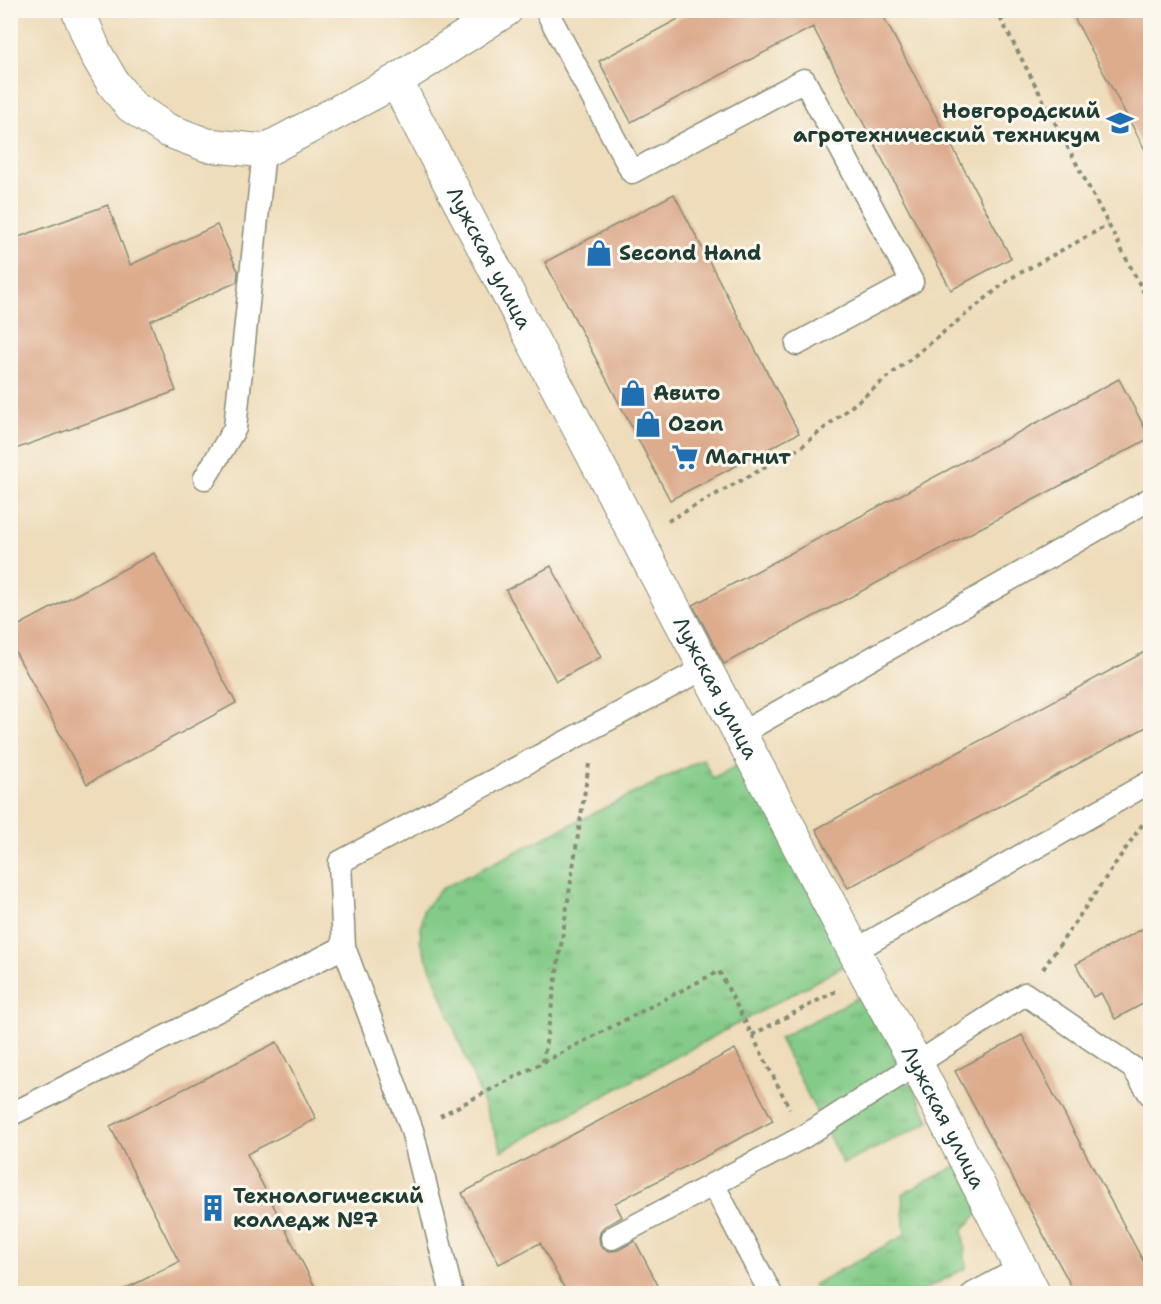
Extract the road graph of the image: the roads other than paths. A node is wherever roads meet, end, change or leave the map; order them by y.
1 (78, 10) edge
2 (506, 10) edge
3 (546, 10) edge
4 (396, 81) junction
5 (264, 151) junction
6 (796, 344) dead end
7 (205, 478) dead end
8 (1150, 499) edge
9 (705, 668) junction
10 (740, 734) junction
11 (1150, 782) edge
12 (344, 946) junction
13 (860, 963) junction
14 (1142, 1064) edge
15 (917, 1065) junction
16 (1150, 1094) edge
17 (10, 1115) edge
18 (714, 1184) junction
19 (612, 1238) dead end
20 (1028, 1281) edge
21 (452, 1293) edge
22 (771, 1293) edge
23 (973, 1293) edge

1 - 5 street
2 - 4 street
3 - 6 lane
4 - 5 street
4 - 9 street, Лужская улица
5 - 7 lane
8 - 10 lane
9 - 10 street, Лужская улица
9 - 12 lane
10 - 13 street, Лужская улица
11 - 13 lane
12 - 17 lane
12 - 21 lane
13 - 15 street, Лужская улица
14 - 15 lane
14 - 16 lane
15 - 18 lane
15 - 20 street, Лужская улица
18 - 19 lane
18 - 22 lane
20 - 23 lane

